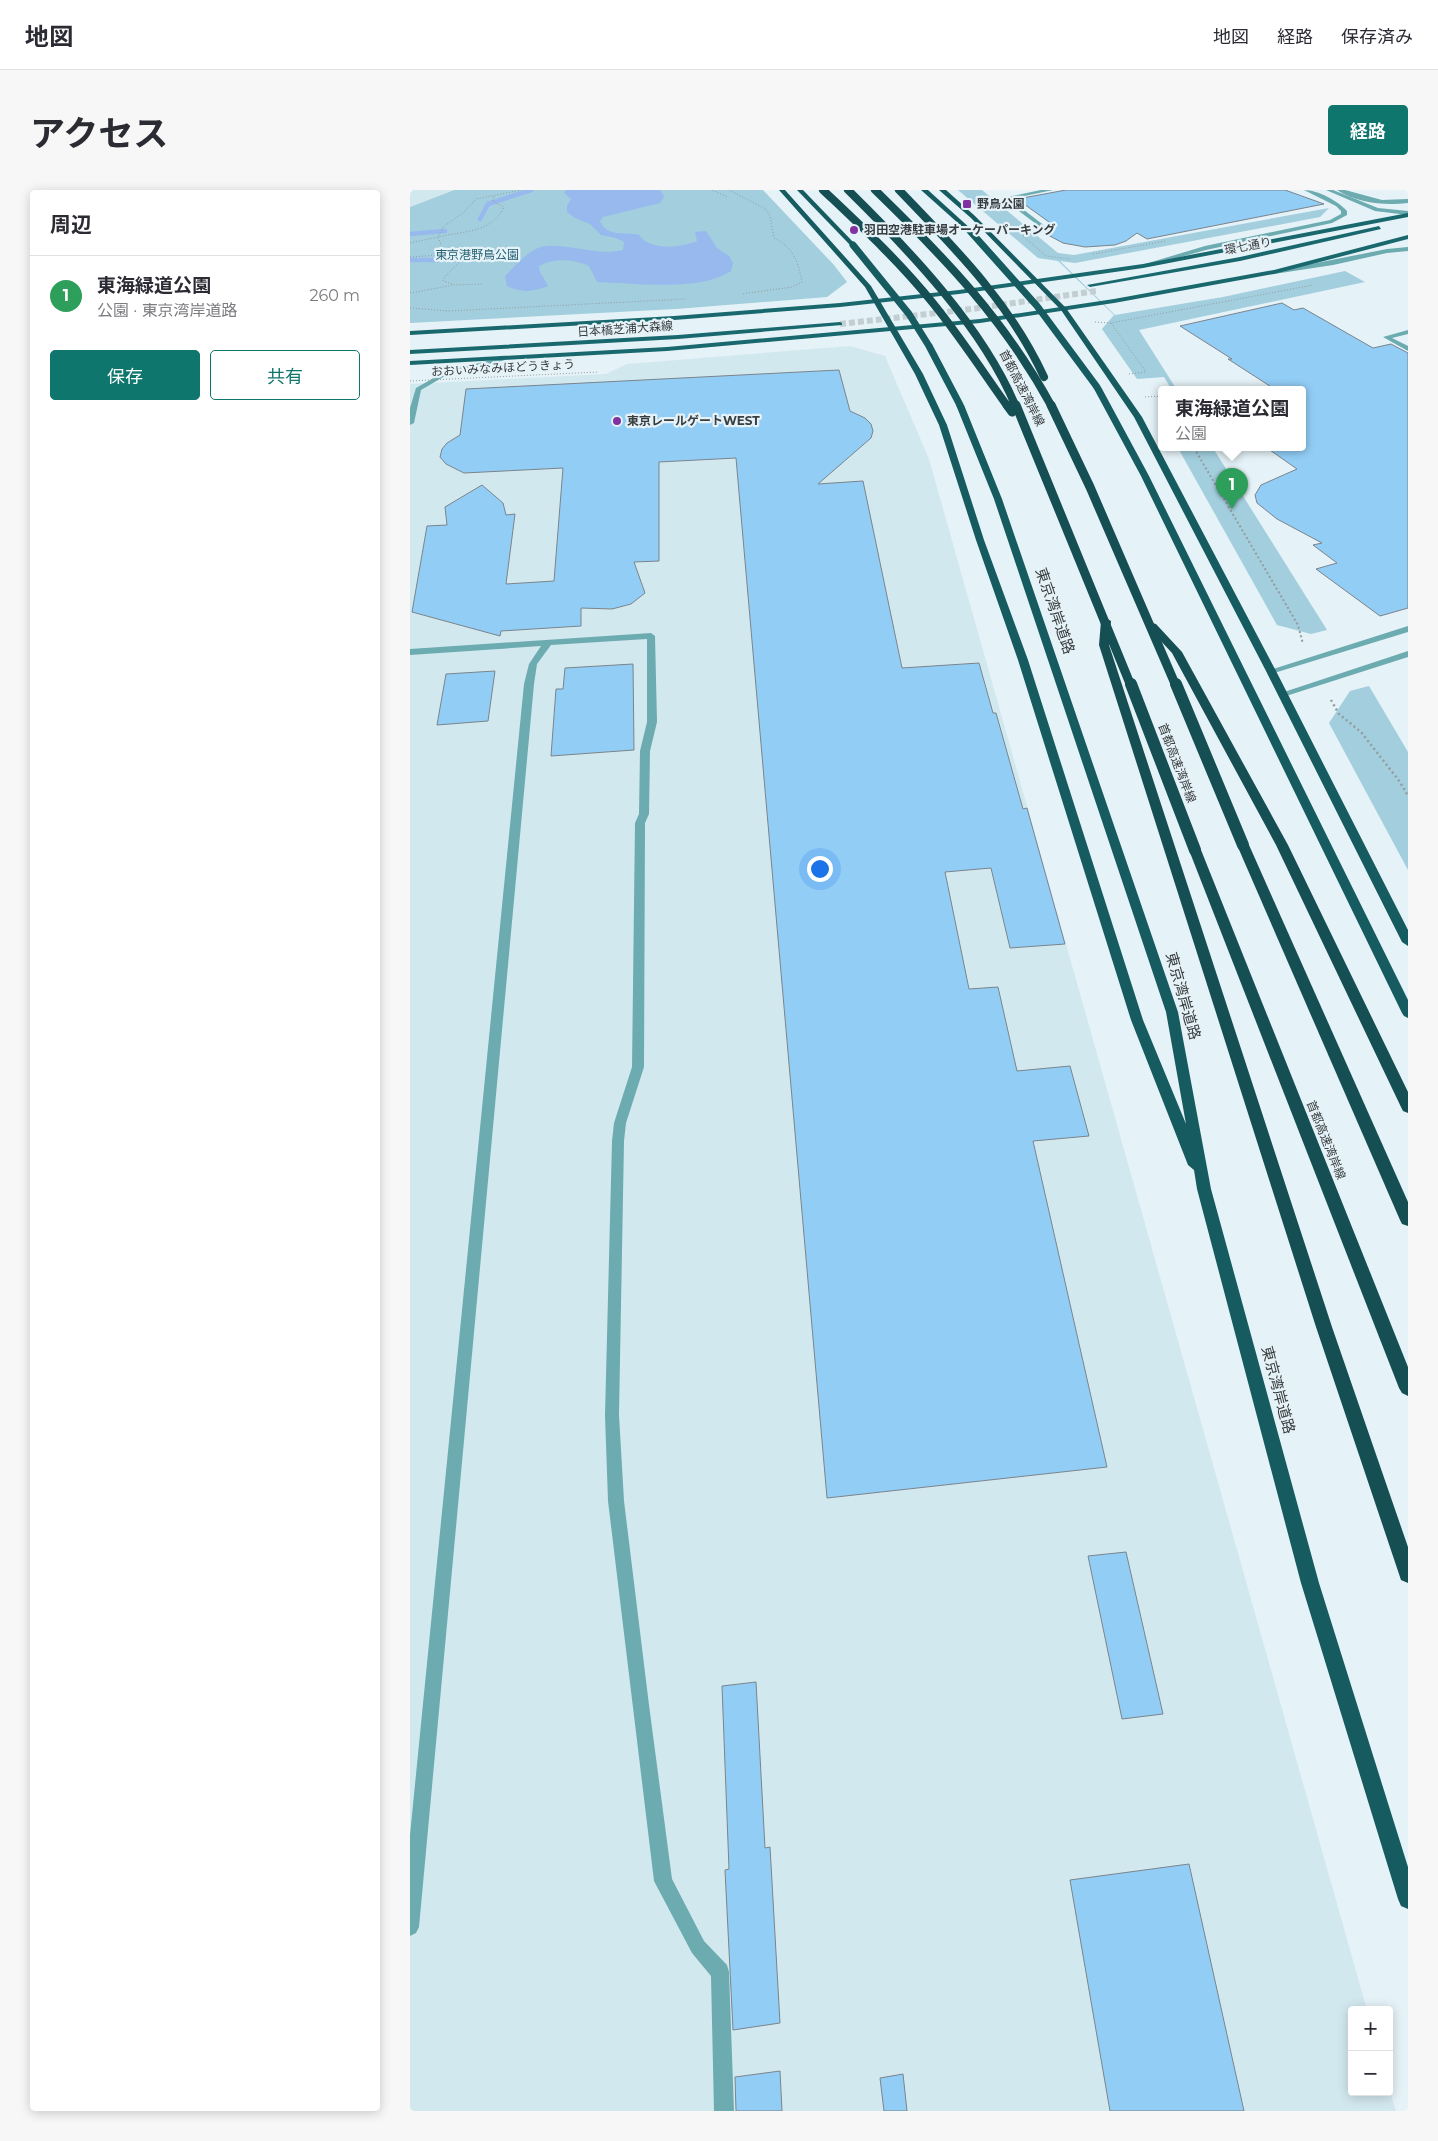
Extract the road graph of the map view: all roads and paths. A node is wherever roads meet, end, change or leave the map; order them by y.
1 (521, 190) edge
2 (712, 190) edge
3 (729, 190) edge
4 (782, 190) edge
5 (800, 190) edge
6 (823, 190) edge
7 (848, 190) edge
8 (875, 190) edge
9 (899, 190) edge
10 (924, 190) edge
11 (942, 190) edge
12 (1050, 190) edge
13 (1308, 190) edge
14 (1329, 190) edge
15 (1340, 190) edge
16 (494, 196) junction
17 (728, 197) dead end
18 (1408, 201) edge
19 (1408, 214) edge
20 (1408, 221) edge
21 (1044, 228) dead end
22 (1408, 230) edge
23 (1399, 232) dead end
24 (439, 236) junction
25 (1408, 237) edge
26 (410, 243) edge
27 (1408, 249) edge
28 (1044, 253) dead end
29 (455, 254) junction
30 (410, 256) edge
31 (1046, 256) dead end
32 (1269, 260) dead end
33 (1143, 266) junction
34 (1274, 272) junction
35 (1204, 273) dead end
36 (1038, 281) junction
37 (1320, 283) dead end
38 (482, 284) dead end
39 (1090, 284) tunnel mouth
40 (455, 285) junction
41 (1133, 285) dead end
42 (1096, 291) tunnel mouth
43 (410, 293) edge
44 (735, 295) dead end
45 (687, 299) dead end
46 (878, 301) junction
47 (410, 308) edge
48 (1064, 309) junction
49 (816, 318) dead end
50 (1092, 322) dead end
51 (1110, 323) junction
52 (840, 324) tunnel mouth
53 (895, 330) junction
54 (1408, 332) edge
55 (410, 333) edge
56 (410, 344) edge
57 (1408, 349) edge
58 (410, 352) edge
59 (508, 358) junction
60 (410, 363) edge
61 (598, 372) dead end
62 (1128, 374) dead end
63 (410, 382) edge
64 (418, 389) junction
65 (1158, 396) edge
66 (1142, 397) dead end
67 (410, 422) edge
68 (1067, 435) junction
69 (1030, 438) junction
70 (1196, 451) edge
71 (1106, 621) junction
72 (1152, 626) junction
73 (1408, 629) edge
74 (548, 643) junction
75 (1304, 644) dead end
76 (410, 652) edge
77 (1408, 654) edge
78 (1271, 671) junction
79 (1283, 694) junction
80 (1331, 700) dead end
81 (1408, 796) edge
82 (1408, 942) edge
83 (1408, 1013) edge
84 (1408, 1107) edge
85 (1204, 1189) junction
86 (1408, 1220) edge
87 (1408, 1388) edge
88 (1408, 1574) edge
89 (1408, 1899) edge
90 (410, 1927) edge
91 (724, 2111) edge

1 - 16 path
2 - 17 path
3 - 44 path
4 - 46 highway
5 - 85 highway, 東京湾岸道路, bridge
6 - 69 highway, bridge
7 - 69 highway, 首都高速湾岸線, bridge
8 - 68 highway, 首都高速湾岸線, bridge
9 - 68 highway, bridge
10 - 83 highway, bridge
11 - 36 highway
12 - 21 street
13 - 33 street
14 - 19 street
15 - 18 street
16 - 24 path
16 - 24 path
19 - 33 main road
20 - 39 main road, 環七通り
22 - 23 main road
24 - 26 path
24 - 29 path
25 - 34 main road
27 - 34 street
28 - 31 path
29 - 30 path
29 - 40 path
32 - 35 main road, 環七通り
33 - 36 main road
34 - 48 main road
36 - 46 main road
36 - 48 highway
37 - 51 path
38 - 40 path
40 - 43 path
41 - 42 main road
45 - 47 path
46 - 53 highway
46 - 55 main road
48 - 53 main road
48 - 78 highway
49 - 56 main road, 日本橋芝浦大森線
50 - 51 path
51 - 62 path
52 - 58 main road, 日本橋芝浦大森線
53 - 59 main road
53 - 85 highway
54 - 57 street
59 - 60 main road
59 - 64 street
61 - 63 path, おおいみなみほどうきょう, bridge
63 - 64 street
64 - 67 street
65 - 66 path
68 - 72 highway, 首都高速湾岸線, bridge
69 - 71 highway, 首都高速湾岸線, bridge
70 - 75 path
71 - 87 highway, 首都高速湾岸線, bridge
71 - 88 highway
72 - 84 highway
72 - 86 highway, 首都高速湾岸線, bridge
73 - 78 street
74 - 76 street
74 - 90 street
74 - 91 street
77 - 79 street
78 - 79 highway
79 - 82 highway
80 - 81 path
85 - 89 highway, 東京湾岸道路

